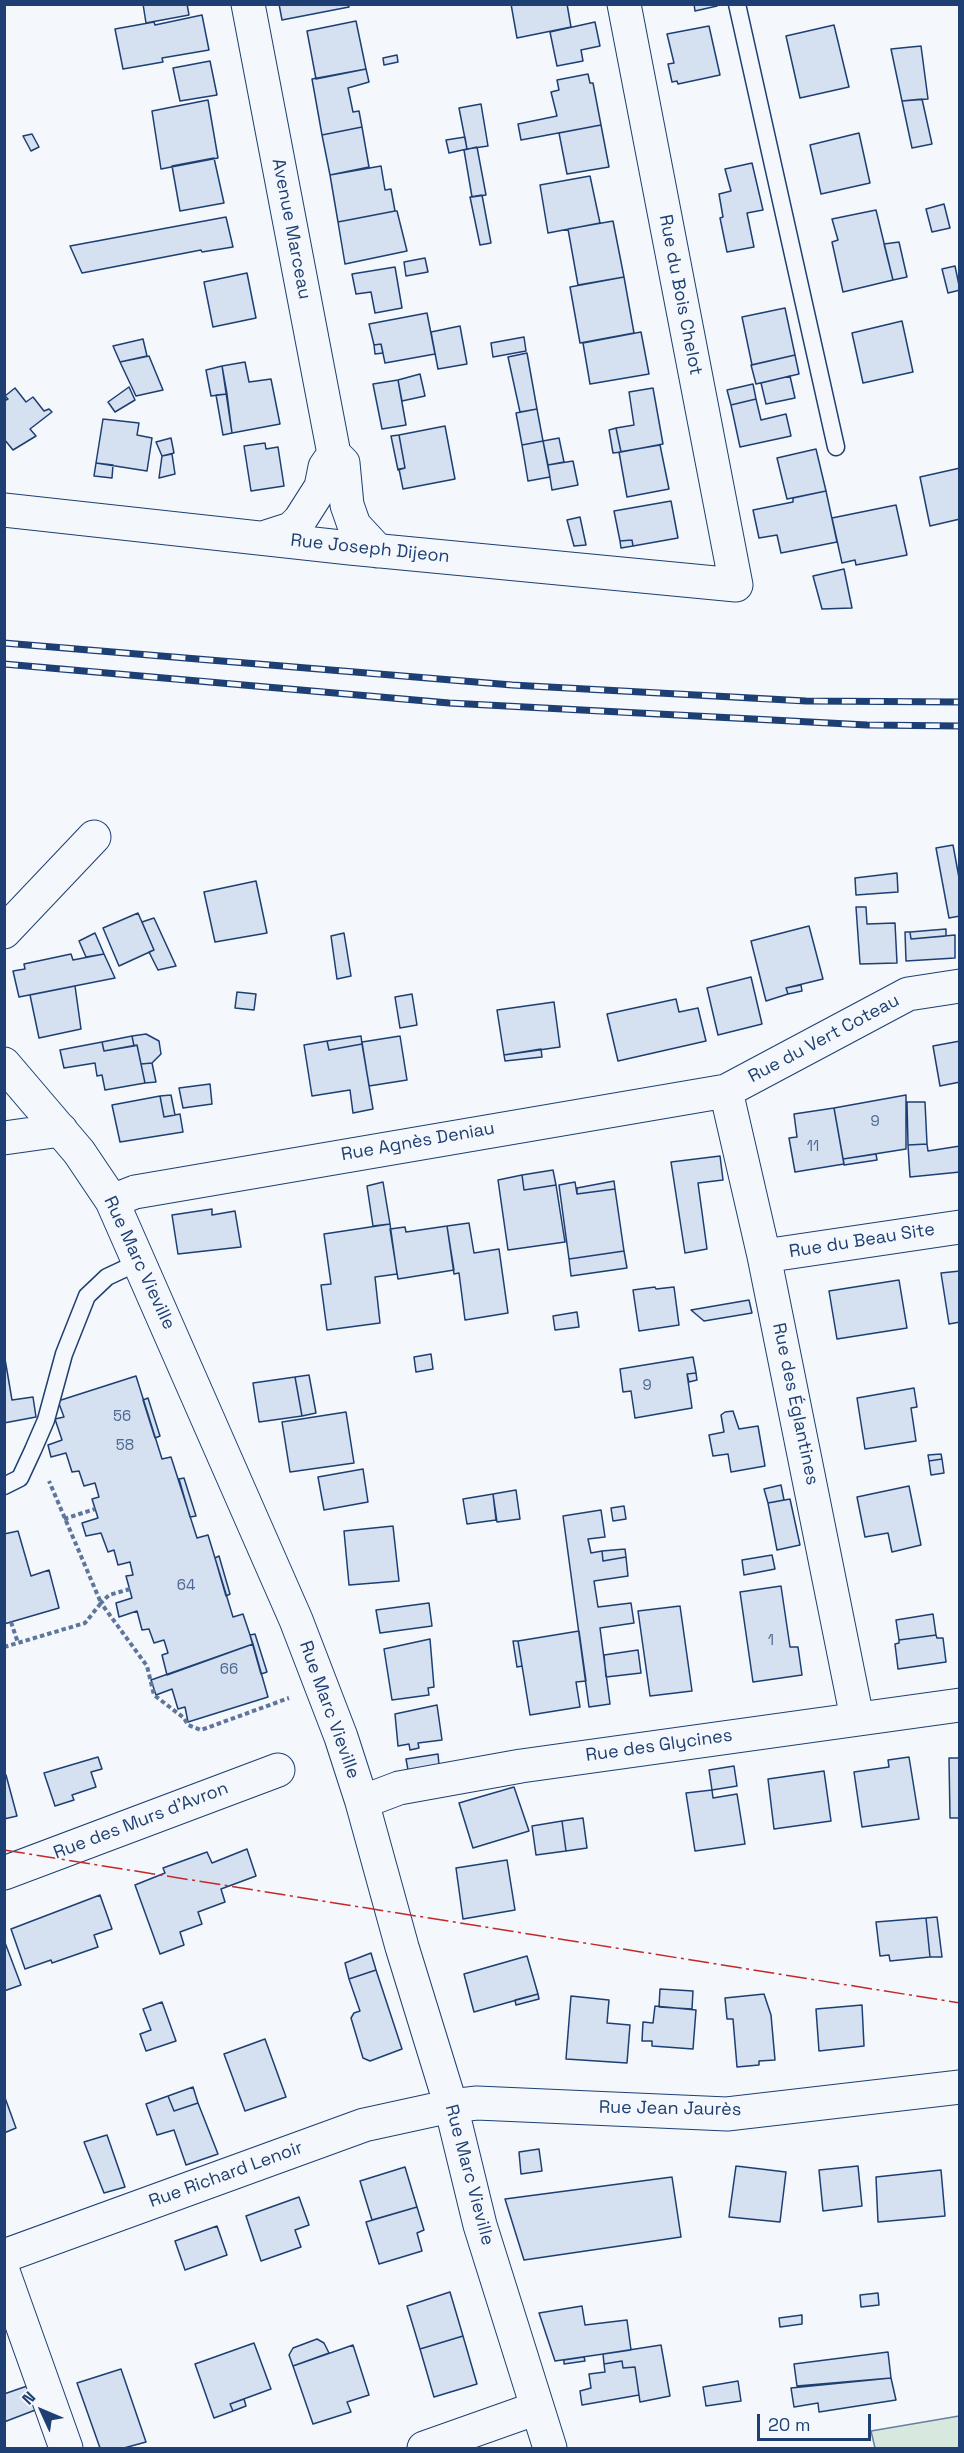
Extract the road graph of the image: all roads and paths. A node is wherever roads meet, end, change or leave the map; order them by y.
1 (248, 4) edge
2 (624, 4) edge
3 (737, 4) edge
4 (836, 447) dead end
5 (334, 453) junction
6 (4, 510) edge
7 (263, 538) junction
8 (364, 550) junction
9 (735, 585) joint
10 (94, 837) dead end
11 (4, 932) edge
12 (960, 986) edge
13 (4, 1064) edge
14 (726, 1091) junction
15 (61, 1130) junction
16 (4, 1138) edge
17 (112, 1201) junction
18 (960, 1227) edge
19 (764, 1256) junction
20 (139, 1262) junction
21 (33, 1450) junction
22 (4, 1486) edge
23 (95, 1509) dead end
24 (63, 1519) junction
25 (130, 1589) dead end
26 (101, 1603) junction
27 (11, 1622) dead end
28 (18, 1643) junction
29 (4, 1647) edge
30 (321, 1686) junction
31 (960, 1705) edge
32 (857, 1718) junction
33 (278, 1770) dead end
34 (362, 1802) junction
35 (4, 1873) edge
36 (960, 2086) edge
37 (451, 2106) junction
38 (4, 2256) edge
39 (4, 2274) edge
40 (537, 2408) junction
41 (66, 2448) edge
42 (424, 2448) edge
43 (550, 2448) edge

1 - 5 street, Avenue Marceau
2 - 9 street, Rue du Bois Chelot
3 - 4 lane
5 - 7 street
5 - 8 street, Avenue Marceau
6 - 7 street, Rue Joseph Dijeon
7 - 8 street, Rue Joseph Dijeon
8 - 9 street, Rue Joseph Dijeon
10 - 11 street
12 - 14 street, Rue du Vert Coteau
13 - 15 street, Rue Marc Vieville
14 - 17 street, Rue Agnès Deniau
14 - 19 street, Rue des Églantines
15 - 16 street
15 - 17 street, Rue Marc Vieville
17 - 20 street, Rue Marc Vieville
18 - 19 street, Rue du Beau Site
19 - 32 street, Rue des Églantines
20 - 21 lane
20 - 30 street, Rue Marc Vieville
21 - 22 lane
21 - 24 path
23 - 24 path
24 - 26 path
25 - 26 path
26 - 28 path
26 - 30 path
27 - 28 path
28 - 29 path
30 - 34 street, Rue Marc Vieville
31 - 32 street, Rue des Glycines
32 - 34 street, Rue des Glycines
33 - 35 street, Rue des Murs d'Avron
34 - 37 street, Rue Marc Vieville
36 - 37 street, Rue Jean Jaurès
37 - 38 street, Rue Richard Lenoir
37 - 40 street, Rue Marc Vieville
39 - 41 street
40 - 42 street
40 - 43 street, Rue Marc Vieville

